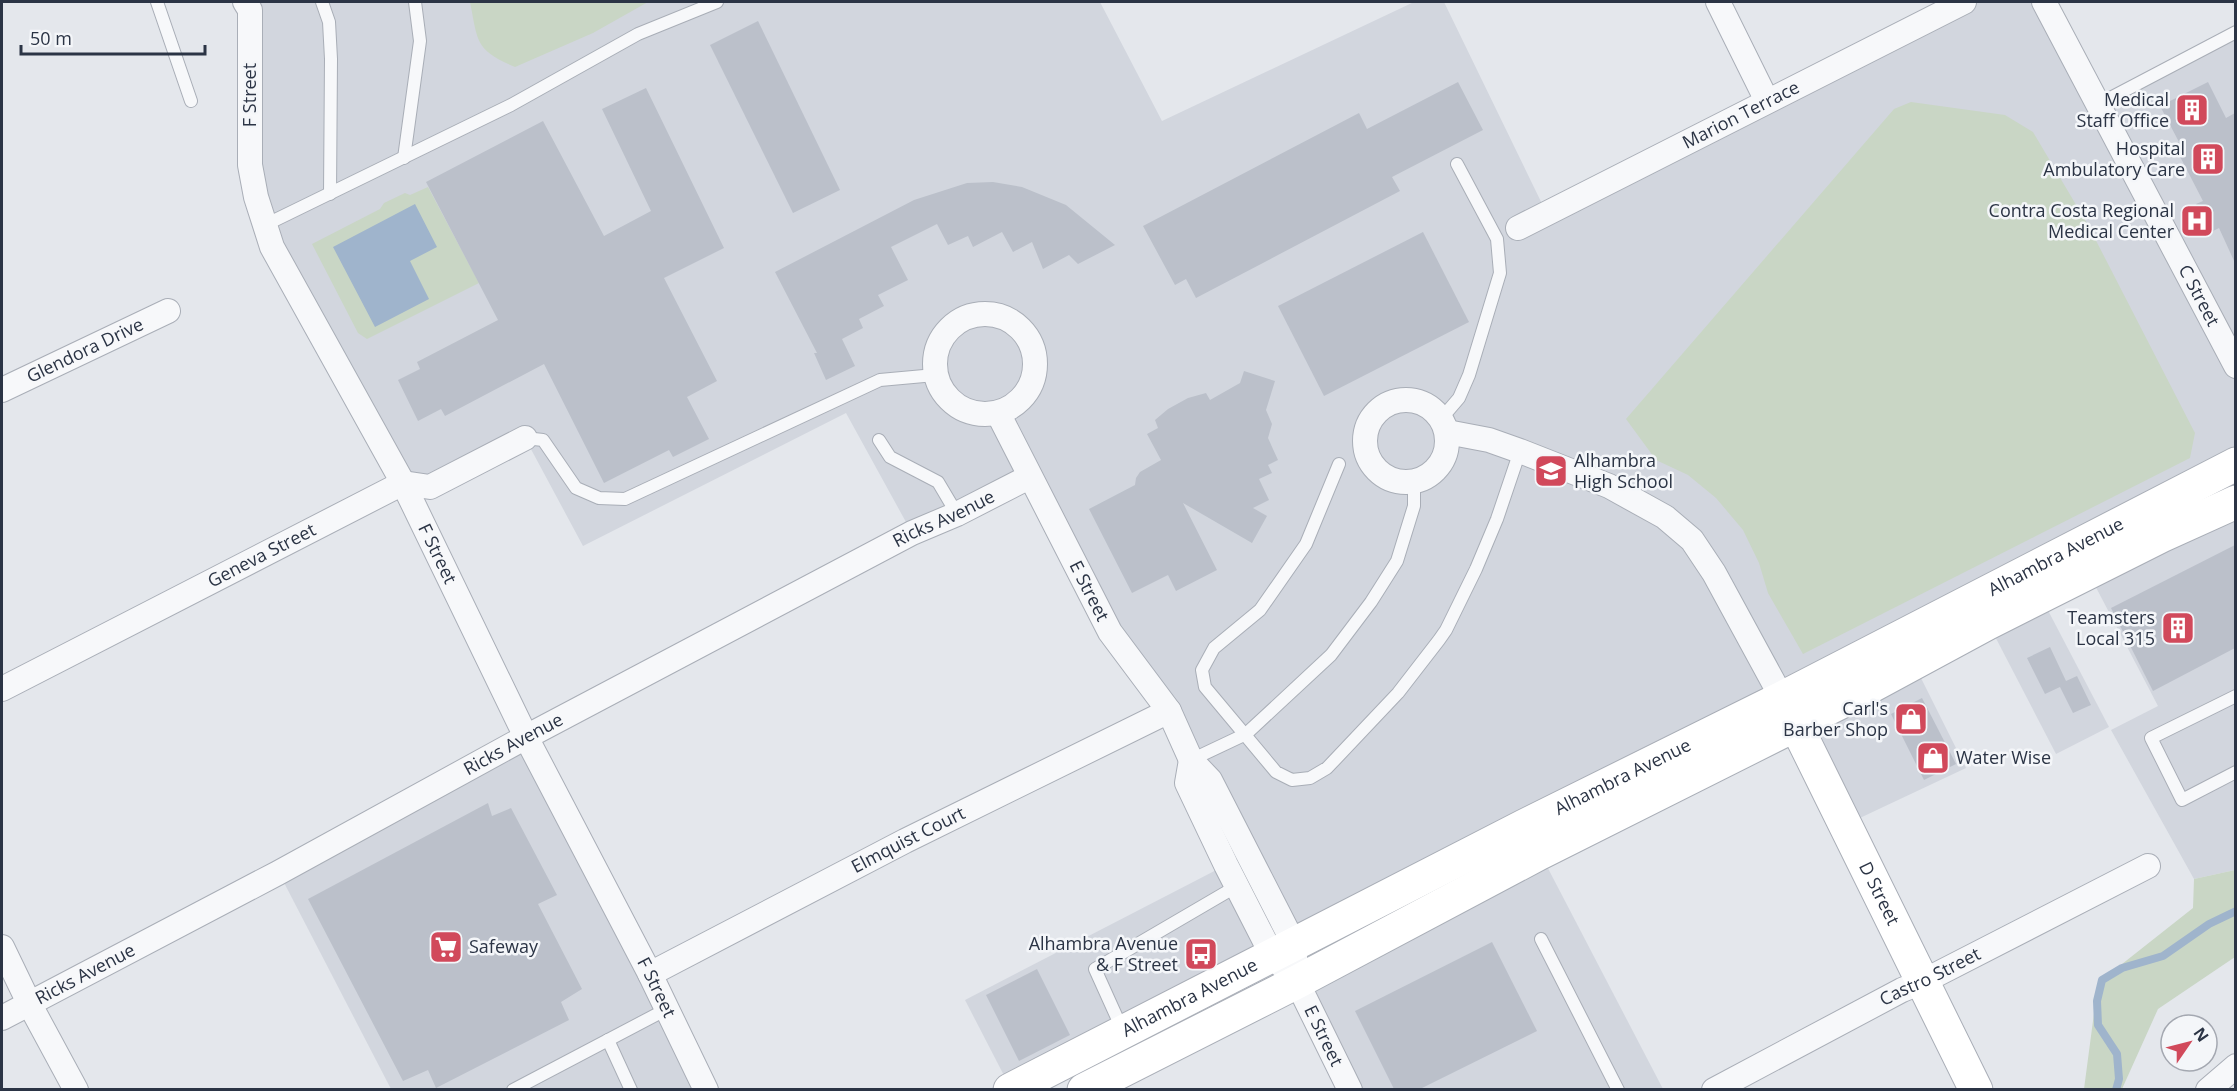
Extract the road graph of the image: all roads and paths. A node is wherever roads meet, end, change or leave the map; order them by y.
1 (157, 2) edge
2 (245, 2) edge
3 (322, 2) edge
4 (415, 2) edge
5 (717, 2) edge
6 (1718, 2) edge
7 (1964, 2) edge
8 (2044, 2) edge
9 (2235, 32) edge
10 (191, 101) dead end
11 (1767, 101) junction
12 (2097, 105) junction
13 (404, 158) junction
14 (1457, 164) dead end
15 (330, 194) junction
16 (265, 225) junction
17 (1508, 234) junction
18 (168, 311) dead end
19 (2235, 366) edge
20 (935, 375) junction
21 (2, 390) edge
22 (998, 413) junction
23 (1444, 426) junction
24 (525, 438) joint
25 (879, 440) dead end
26 (1520, 452) junction
27 (1339, 464) dead end
28 (2235, 464) edge
29 (1029, 477) junction
30 (1414, 481) junction
31 (403, 483) junction
32 (2235, 502) edge
33 (957, 514) junction
34 (2, 689) edge
35 (2235, 696) edge
36 (1169, 711) junction
37 (1789, 712) junction
38 (1245, 734) junction
39 (526, 737) junction
40 (1191, 760) junction
41 (2235, 772) edge
42 (2148, 866) dead end
43 (1247, 881) junction
44 (1541, 939) dead end
45 (2, 947) edge
46 (1283, 949) junction
47 (650, 974) junction
48 (1297, 982) junction
49 (1922, 982) junction
50 (29, 1003) junction
51 (667, 1009) junction
52 (2, 1018) edge
53 (1124, 1032) junction
54 (608, 1040) junction
55 (2235, 1066) edge
56 (76, 1089) edge
57 (513, 1089) edge
58 (631, 1089) edge
59 (705, 1089) edge
60 (1010, 1089) edge
61 (1084, 1089) edge
62 (1350, 1089) edge
63 (1618, 1089) edge
64 (1714, 1089) edge
65 (1976, 1089) edge
66 (2208, 1089) edge

1 - 10 lane
2 - 16 street, F Street
3 - 15 lane
4 - 13 lane
5 - 13 lane
6 - 11 street
7 - 11 street, Marion Terrace
8 - 12 street, C Street
9 - 12 lane
11 - 17 street, Marion Terrace
12 - 19 street, C Street
13 - 15 lane
14 - 17 lane
15 - 16 lane
16 - 31 street, F Street
17 - 23 lane
18 - 21 street, Glendora Drive
20 - 22 street
20 - 22 street
20 - 24 lane
22 - 29 street, E Street
23 - 26 street
23 - 30 street
23 - 30 street
24 - 31 street
25 - 33 lane
26 - 37 street
26 - 38 lane
27 - 38 lane
28 - 37 main road, Alhambra Avenue
29 - 33 street, Ricks Avenue
29 - 36 street, E Street
30 - 38 lane
31 - 34 street, Geneva Street
31 - 39 street, F Street
32 - 37 main road, Alhambra Avenue
33 - 39 street, Ricks Avenue
35 - 41 lane
36 - 40 street, E Street
36 - 47 street, Elmquist Court
37 - 46 main road, Alhambra Avenue
37 - 48 main road, Alhambra Avenue
37 - 49 main road, D Street
38 - 40 lane
39 - 47 street, F Street
39 - 50 street, Ricks Avenue
40 - 43 street, E Street
42 - 49 street, Castro Street
43 - 46 street, E Street
43 - 53 lane
44 - 63 lane
45 - 50 street
46 - 48 street, E Street
46 - 53 main road, Alhambra Avenue
47 - 51 street, F Street
48 - 61 main road, Alhambra Avenue
48 - 62 street, E Street
49 - 64 street, Castro Street
49 - 65 main road, D Street
50 - 52 street, Ricks Avenue
50 - 56 street
51 - 54 lane
51 - 59 street, F Street
53 - 60 main road, Alhambra Avenue
54 - 57 lane
54 - 58 lane
55 - 66 street

